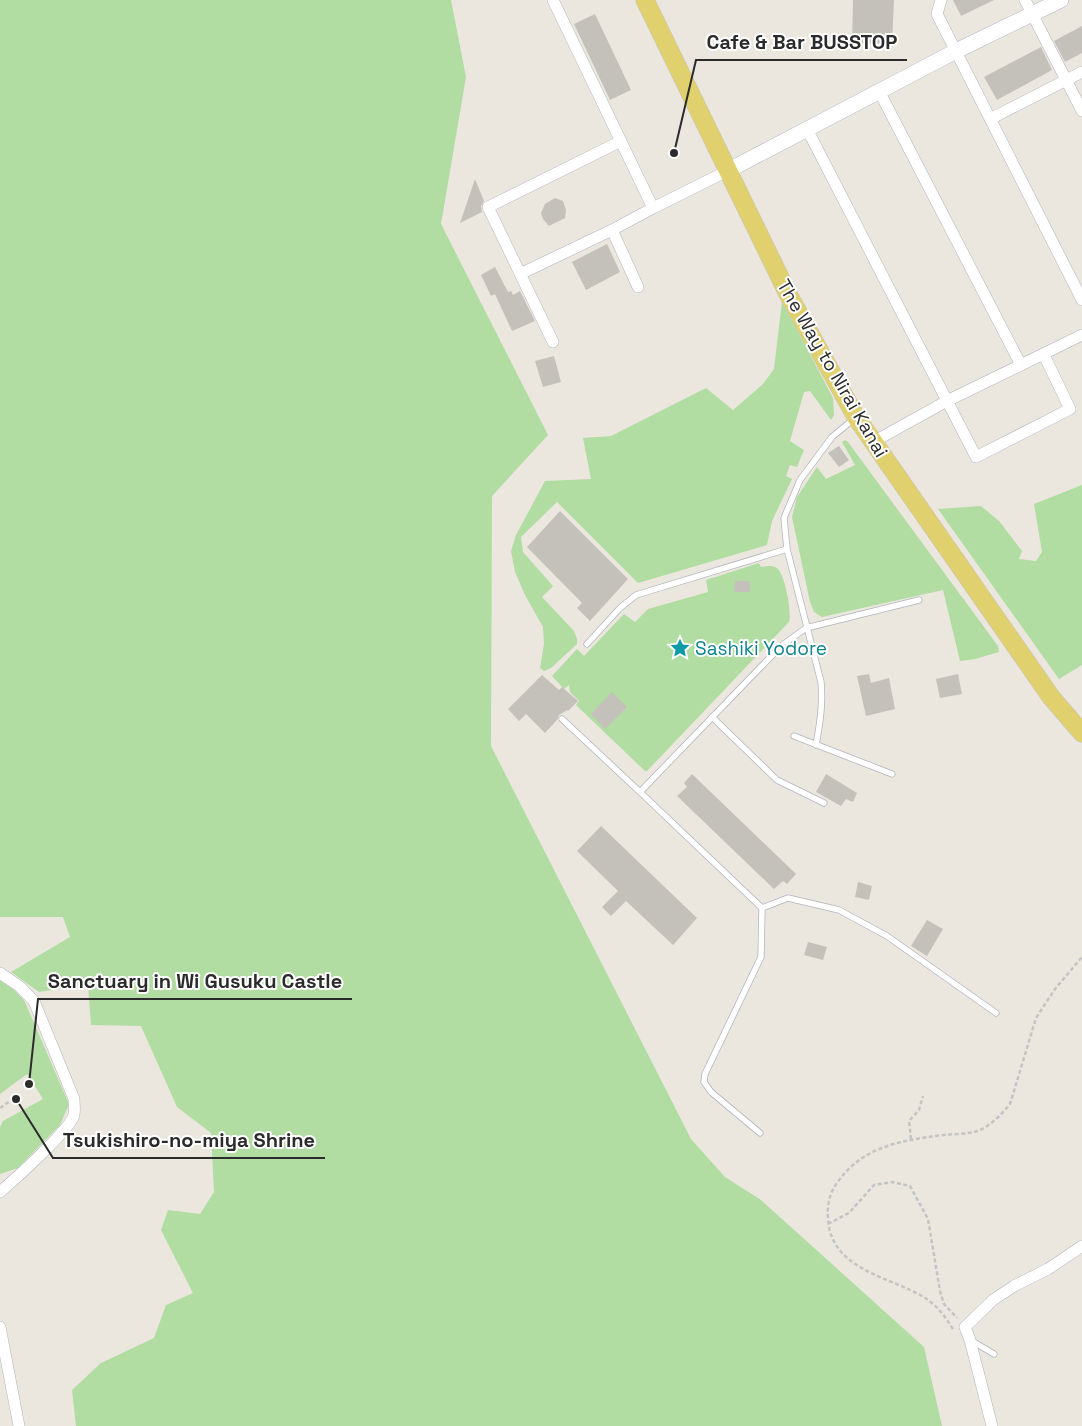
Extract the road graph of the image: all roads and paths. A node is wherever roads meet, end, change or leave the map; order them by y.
1 (553, 0) edge
2 (644, 0) edge
3 (941, 0) edge
4 (1025, 0) edge
5 (1061, 0) edge
6 (1032, 15) junction
7 (956, 51) junction
8 (1082, 72) edge
9 (1066, 80) junction
10 (879, 91) junction
11 (1082, 111) edge
12 (990, 118) junction
13 (807, 129) junction
14 (621, 142) junction
15 (729, 170) junction
16 (653, 208) junction
17 (612, 230) junction
18 (520, 274) junction
19 (638, 287) dead end
20 (1082, 300) edge
21 (1082, 335) edge
22 (553, 342) dead end
23 (1044, 355) junction
24 (1021, 365) junction
25 (948, 401) junction
26 (856, 417) junction
27 (873, 442) junction
28 (787, 549) junction
29 (919, 600) dead end
30 (806, 628) junction
31 (587, 644) dead end
32 (712, 717) junction
33 (562, 719) dead end
34 (1082, 733) edge
35 (794, 736) dead end
36 (816, 745) junction
37 (892, 774) dead end
38 (640, 792) junction
39 (824, 803) dead end
40 (762, 908) junction
41 (1082, 957) edge
42 (0, 973) edge
43 (996, 1013) dead end
44 (923, 1096) dead end
45 (12, 1099) dead end
46 (0, 1108) edge
47 (760, 1133) dead end
48 (910, 1139) junction
49 (0, 1192) edge
50 (828, 1224) junction
51 (1082, 1246) edge
52 (0, 1327) edge
53 (960, 1329) junction
54 (970, 1340) junction
55 (994, 1354) dead end
56 (19, 1426) edge
57 (992, 1426) edge

1 - 14 street
2 - 15 main road, The Way to Nirai Kanai
3 - 7 street
4 - 6 street
5 - 6 street
6 - 7 street
6 - 9 street
7 - 10 street
7 - 12 street
8 - 9 street
9 - 11 street
9 - 12 street
10 - 13 street
10 - 24 street
12 - 20 street
13 - 15 street
13 - 25 street
14 - 16 street
14 - 18 street
15 - 16 street
15 - 26 main road, The Way to Nirai Kanai
16 - 17 street
17 - 18 street
17 - 19 street
18 - 22 street
21 - 23 street
23 - 24 street
23 - 25 street
24 - 25 street
25 - 27 street
26 - 27 main road, The Way to Nirai Kanai
26 - 28 lane
27 - 34 main road, The Way to Nirai Kanai
28 - 30 lane
28 - 31 lane
29 - 30 lane
30 - 32 lane
30 - 36 lane
32 - 38 lane
32 - 39 lane
33 - 38 lane
35 - 36 lane
36 - 37 lane
38 - 40 lane
40 - 43 lane
40 - 47 lane
41 - 48 path
42 - 49 street
44 - 48 path
45 - 46 path
48 - 50 path
50 - 53 path
50 - 53 path
51 - 53 street
52 - 56 street
53 - 54 street
54 - 55 lane
54 - 57 street

